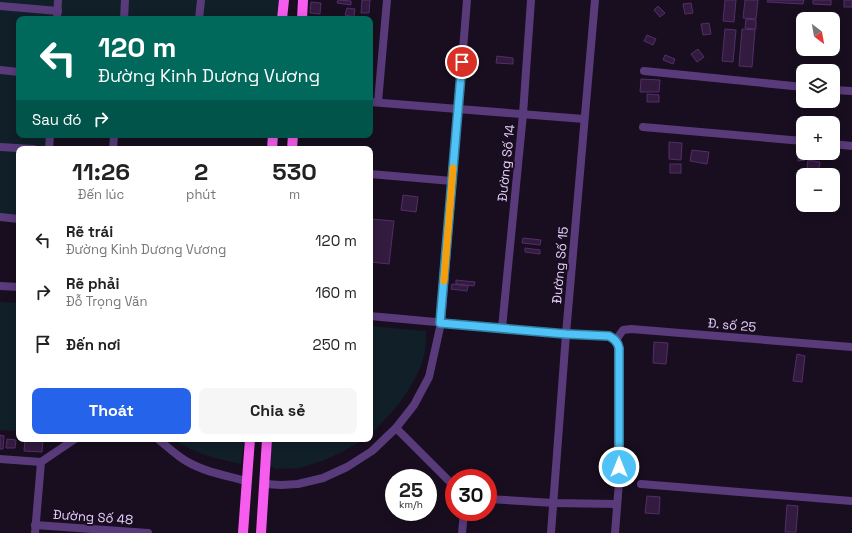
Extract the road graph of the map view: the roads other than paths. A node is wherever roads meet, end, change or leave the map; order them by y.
1 (58, 0) edge
2 (125, 0) edge
3 (201, 0) edge
4 (284, 0) edge
5 (303, 0) edge
6 (387, 0) edge
7 (467, 0) edge
8 (531, 0) edge
9 (595, 0) edge
10 (0, 6) edge
11 (58, 15) edge
12 (124, 16) edge
13 (199, 16) edge
14 (282, 16) edge
15 (302, 16) edge
16 (0, 70) edge
17 (644, 71) dead end
18 (16, 72) edge
19 (796, 86) edge
20 (840, 91) edge
21 (852, 92) edge
22 (374, 102) edge
23 (458, 109) junction
24 (523, 114) junction
25 (584, 119) junction
26 (643, 127) dead end
27 (796, 140) edge
28 (840, 145) edge
29 (852, 146) edge
30 (0, 147) edge
31 (16, 148) edge
32 (373, 174) edge
33 (452, 181) junction
34 (0, 217) edge
35 (16, 218) edge
36 (0, 286) edge
37 (16, 287) edge
38 (373, 316) edge
39 (440, 323) junction
40 (502, 328) junction
41 (566, 334) junction
42 (616, 340) junction
43 (852, 347) edge
44 (396, 428) junction
45 (70, 442) edge
46 (162, 442) edge
47 (250, 442) edge
48 (267, 442) edge
49 (0, 459) edge
50 (40, 462) junction
51 (445, 477) edge
52 (246, 481) junction
53 (264, 484) junction
54 (640, 484) dead end
55 (497, 500) edge
56 (852, 501) edge
57 (554, 503) junction
58 (617, 504) junction
59 (463, 521) edge
60 (35, 529) edge
61 (148, 533) edge
62 (243, 533) edge
63 (260, 533) edge
64 (462, 533) edge
65 (551, 533) edge
66 (615, 533) edge

1 - 11 street
2 - 12 street
3 - 13 street
4 - 14 main road
5 - 15 main road
6 - 22 street
7 - 23 street
8 - 24 street, Đường Số 14
9 - 25 street, Đường Số 15
10 - 11 street
16 - 18 street
17 - 19 street
20 - 21 street
22 - 23 street
23 - 24 street
23 - 33 street
24 - 25 street
24 - 40 street, Đường Số 14
25 - 41 street, Đường Số 15
26 - 27 street
28 - 29 street
30 - 31 street
32 - 33 street
33 - 39 street
34 - 35 street
36 - 37 street
38 - 39 street
39 - 40 street
39 - 44 street
40 - 41 street
41 - 42 street
41 - 57 street, Đường Số 15
42 - 43 street, Đ. số 25
42 - 58 street
44 - 51 street
44 - 53 street
45 - 50 street
46 - 52 street
47 - 52 main road
48 - 53 main road
49 - 50 street
50 - 60 street
52 - 53 main road
52 - 62 main road
53 - 63 main road
54 - 56 street
55 - 57 street
57 - 58 street
57 - 65 street, Đường Số 15
58 - 66 street
59 - 64 street
60 - 61 street, Đường Số 48

